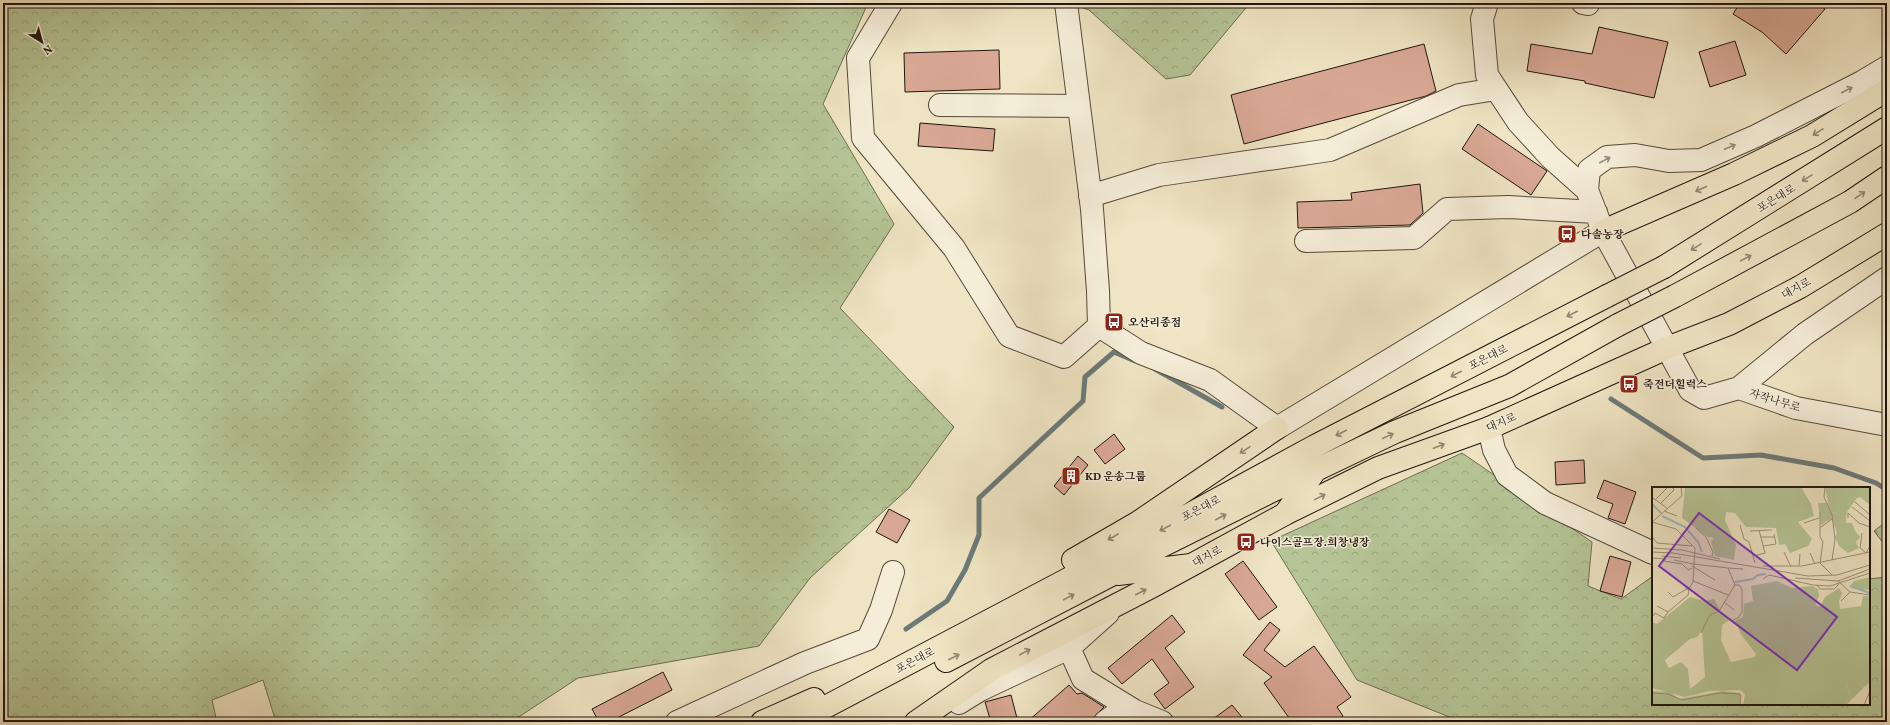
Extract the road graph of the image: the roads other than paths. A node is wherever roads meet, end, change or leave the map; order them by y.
1 (891, 3) edge
2 (1066, 3) edge
3 (1487, 3) edge
4 (1887, 67) edge
5 (1496, 89) junction
6 (1887, 90) edge
7 (940, 105) dead end
8 (1079, 106) junction
9 (1887, 128) edge
10 (1887, 177) edge
11 (1587, 190) junction
12 (1090, 196) junction
13 (1600, 222) junction
14 (1887, 234) edge
15 (1306, 241) dead end
16 (1887, 278) edge
17 (1099, 326) junction
18 (1667, 348) junction
19 (1739, 388) junction
20 (1887, 425) edge
21 (1277, 428) junction
22 (1489, 428) junction
23 (1317, 469) junction
24 (1285, 514) junction
25 (1652, 553) edge
26 (1191, 565) junction
27 (893, 572) dead end
28 (1111, 575) junction
29 (1113, 607) junction
30 (965, 623) junction
31 (944, 645) junction
32 (1069, 648) junction
33 (1127, 706) junction
34 (801, 713) edge
35 (677, 722) edge
36 (762, 722) edge
37 (830, 722) edge
38 (916, 722) edge
39 (930, 722) edge
40 (1105, 722) edge
41 (1162, 722) edge

1 - 17 street
2 - 8 street
3 - 5 street
11 -> 4 street
5 - 11 street
5 - 12 street
6 -> 13 main road
7 - 8 street
8 - 12 street
9 -> 31 main road, 포은대로, bridge
23 -> 10 main road, 포은대로, bridge
11 - 13 street, 자작나무로
12 - 17 street
13 - 15 street
13 - 18 street, 자작나무로
13 - 21 street
14 - 18 main road, 대지로
16 - 19 street
17 - 21 street
18 - 19 street, 자작나무로
18 - 22 main road, 대지로
19 - 20 street, 자작나무로
21 -> 30 main road
24 -> 22 main road, 대지로
22 - 25 street
23 - 24 main road
28 -> 23 main road, 포은대로
24 - 26 main road, 대지로
26 - 28 main road
29 -> 26 main road, 대지로
27 - 35 street
37 -> 28 main road, 포은대로
29 - 32 street, 대지로
38 -> 29 main road, 대지로
30 - 31 main road
30 - 34 main road
31 - 34 main road, 포은대로
32 - 33 street
32 - 39 street, 대지로
33 - 40 street
33 - 41 street
34 - 36 main road

